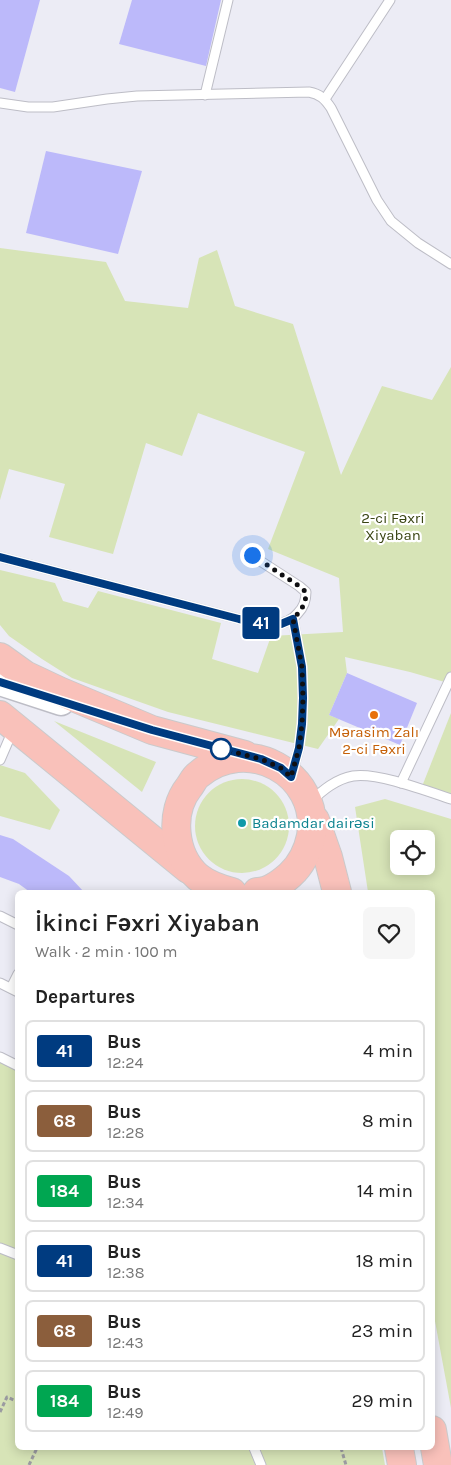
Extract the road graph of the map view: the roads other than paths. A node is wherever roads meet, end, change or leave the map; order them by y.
1 (228, 0) edge
2 (390, 0) edge
3 (206, 95) junction
4 (326, 99) junction
5 (0, 103) edge
6 (451, 264) edge
7 (252, 555) dead end
8 (0, 557) edge
9 (293, 619) junction
10 (0, 657) edge
11 (451, 677) edge
12 (0, 682) edge
13 (7, 721) edge
14 (152, 730) junction
15 (261, 759) junction
16 (0, 760) edge
17 (291, 777) junction
18 (401, 783) junction
19 (451, 799) edge
20 (309, 803) junction
21 (205, 884) edge
22 (224, 890) edge
23 (266, 890) edge
24 (336, 890) edge
25 (0, 916) edge
26 (15, 924) edge
27 (0, 983) edge
28 (14, 990) edge
29 (0, 1058) edge
30 (15, 1065) edge
31 (0, 1248) edge
32 (15, 1254) edge
33 (435, 1448) edge
34 (255, 1450) edge
35 (399, 1450) edge
36 (261, 1465) edge
37 (402, 1465) edge
38 (438, 1465) edge

1 - 3 lane
2 - 4 lane
3 - 4 lane
3 - 5 lane
4 - 6 lane
7 - 9 lane
8 - 9 lane
9 - 17 lane
10 - 14 main road
11 - 18 lane
12 - 14 main road
13 - 16 lane
13 - 21 main road
14 - 15 main road
15 - 17 main road
15 - 21 main road
17 - 20 main road
18 - 19 lane
18 - 20 lane
20 - 23 main road
20 - 24 main road
21 - 22 main road
25 - 26 lane
27 - 28 lane
29 - 30 lane
31 - 32 lane
33 - 38 main road
34 - 36 lane
35 - 37 main road

